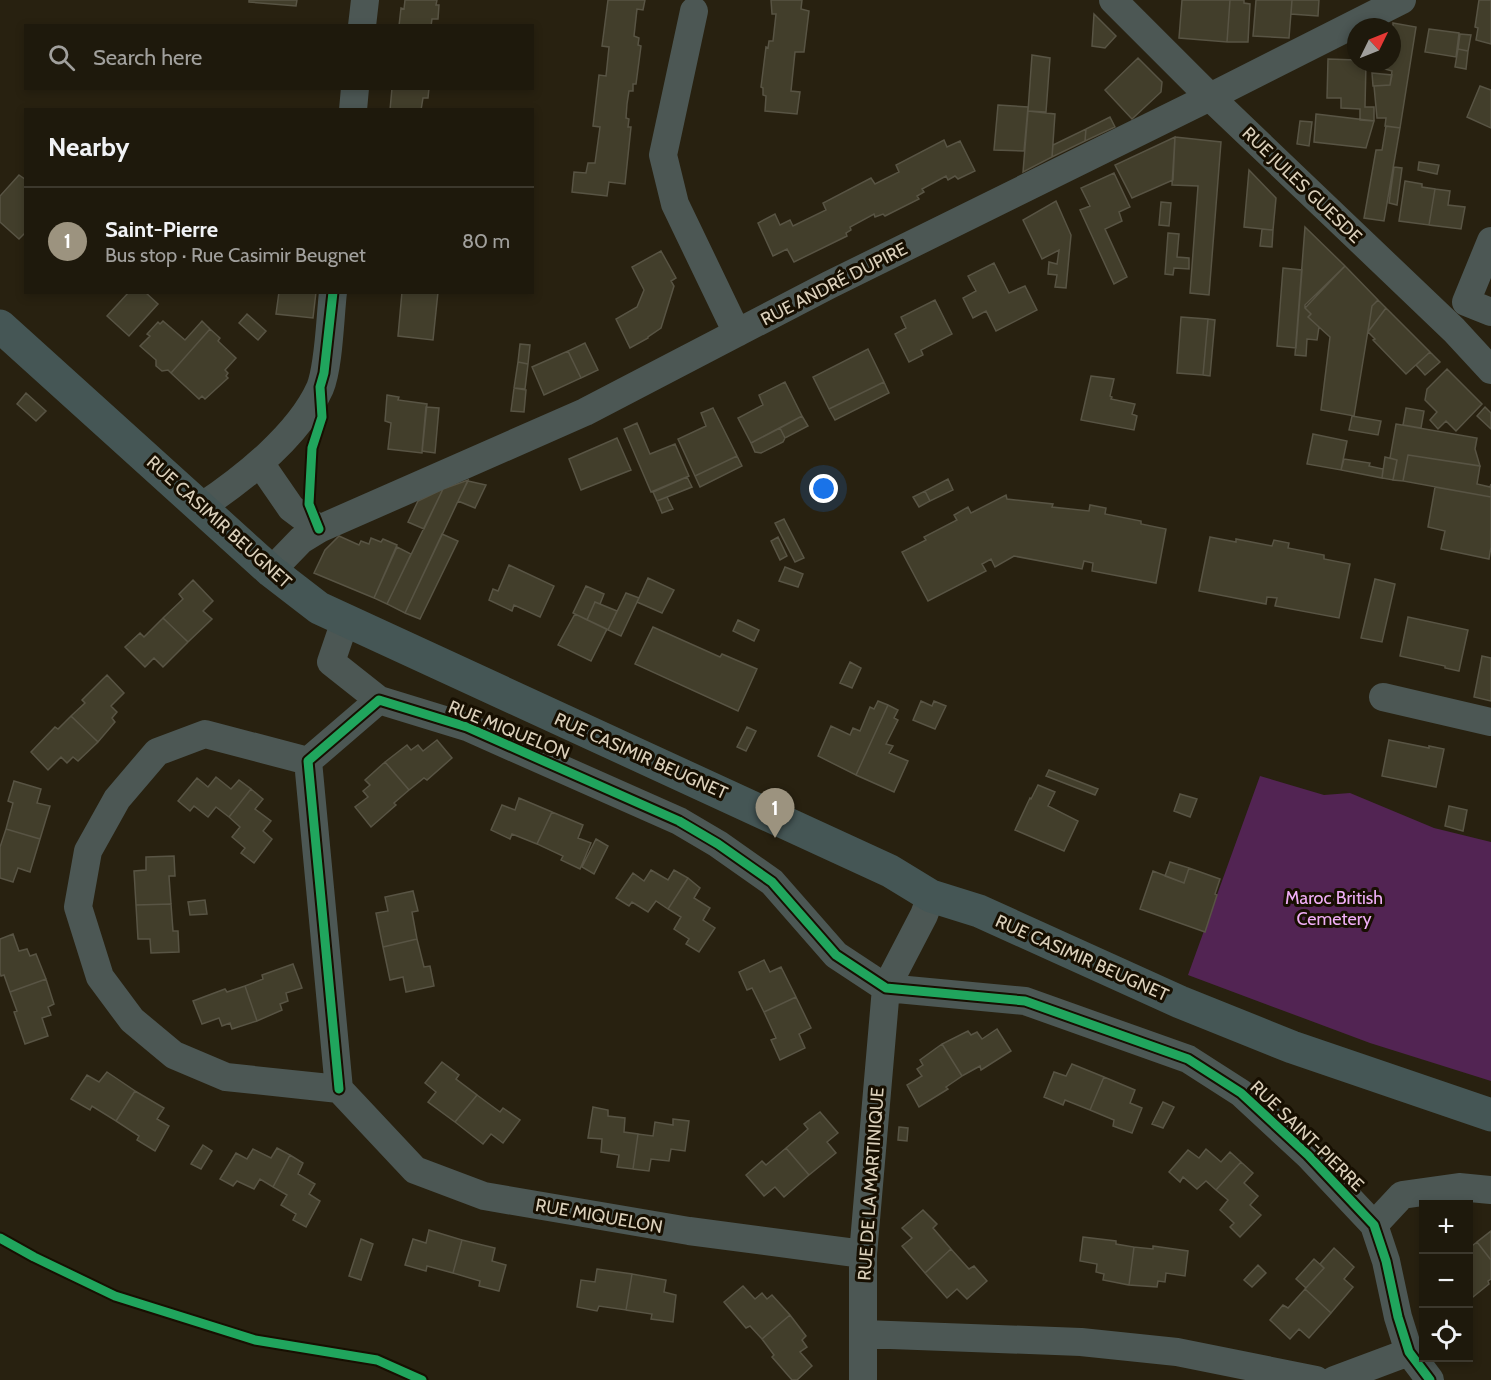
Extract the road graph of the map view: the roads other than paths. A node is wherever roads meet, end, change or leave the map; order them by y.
1 (364, 0) edge
2 (1113, 0) edge
3 (1402, 0) edge
4 (694, 11) dead end
5 (362, 24) edge
6 (355, 90) edge
7 (1210, 97) junction
8 (353, 108) edge
9 (1491, 242) edge
10 (333, 294) edge
11 (1479, 307) edge
12 (0, 326) edge
13 (737, 333) junction
14 (1491, 370) edge
15 (260, 463) junction
16 (201, 507) junction
17 (319, 529) junction
18 (271, 571) junction
19 (345, 621) junction
20 (1383, 697) dead end
21 (379, 700) junction
22 (1491, 722) edge
23 (308, 761) junction
24 (931, 896) junction
25 (886, 988) junction
26 (339, 1089) junction
27 (1491, 1115) edge
28 (1491, 1190) edge
29 (1374, 1225) junction
30 (863, 1254) junction
31 (864, 1334) junction
32 (1409, 1352) junction
33 (863, 1380) edge
34 (1316, 1380) edge
35 (1334, 1380) edge
36 (1430, 1380) edge

1 - 5 street
2 - 7 street, RUE JULES GUESDE
3 - 7 street, RUE ANDRÉ DUPIRE
4 - 13 street
6 - 8 street
7 - 13 street, RUE ANDRÉ DUPIRE
7 - 14 street, RUE JULES GUESDE
9 - 11 street
10 - 15 street
12 - 16 main road, RUE CASIMIR BEUGNET
13 - 17 street, RUE ANDRÉ DUPIRE
15 - 16 street
15 - 17 street
16 - 18 main road, RUE CASIMIR BEUGNET
17 - 18 street, RUE ANDRÉ DUPIRE
18 - 19 main road, RUE CASIMIR BEUGNET
19 - 21 street, RUE MIQUELON
19 - 24 main road, RUE CASIMIR BEUGNET
20 - 22 street
21 - 23 street
21 - 25 street, RUE MIQUELON
23 - 26 street
23 - 26 street
24 - 25 street, RUE DE LA MARTINIQUE
24 - 27 main road, RUE CASIMIR BEUGNET
25 - 29 street, RUE SAINT-PIERRE
25 - 30 street, RUE DE LA MARTINIQUE
26 - 30 street, RUE MIQUELON
28 - 29 street
29 - 32 street, RUE SAINT-PIERRE
30 - 31 street, RUE DE LA MARTINIQUE
31 - 33 street, RUE DE LA MARTINIQUE
31 - 34 street
32 - 35 street
32 - 36 street, RUE SAINT-PIERRE

